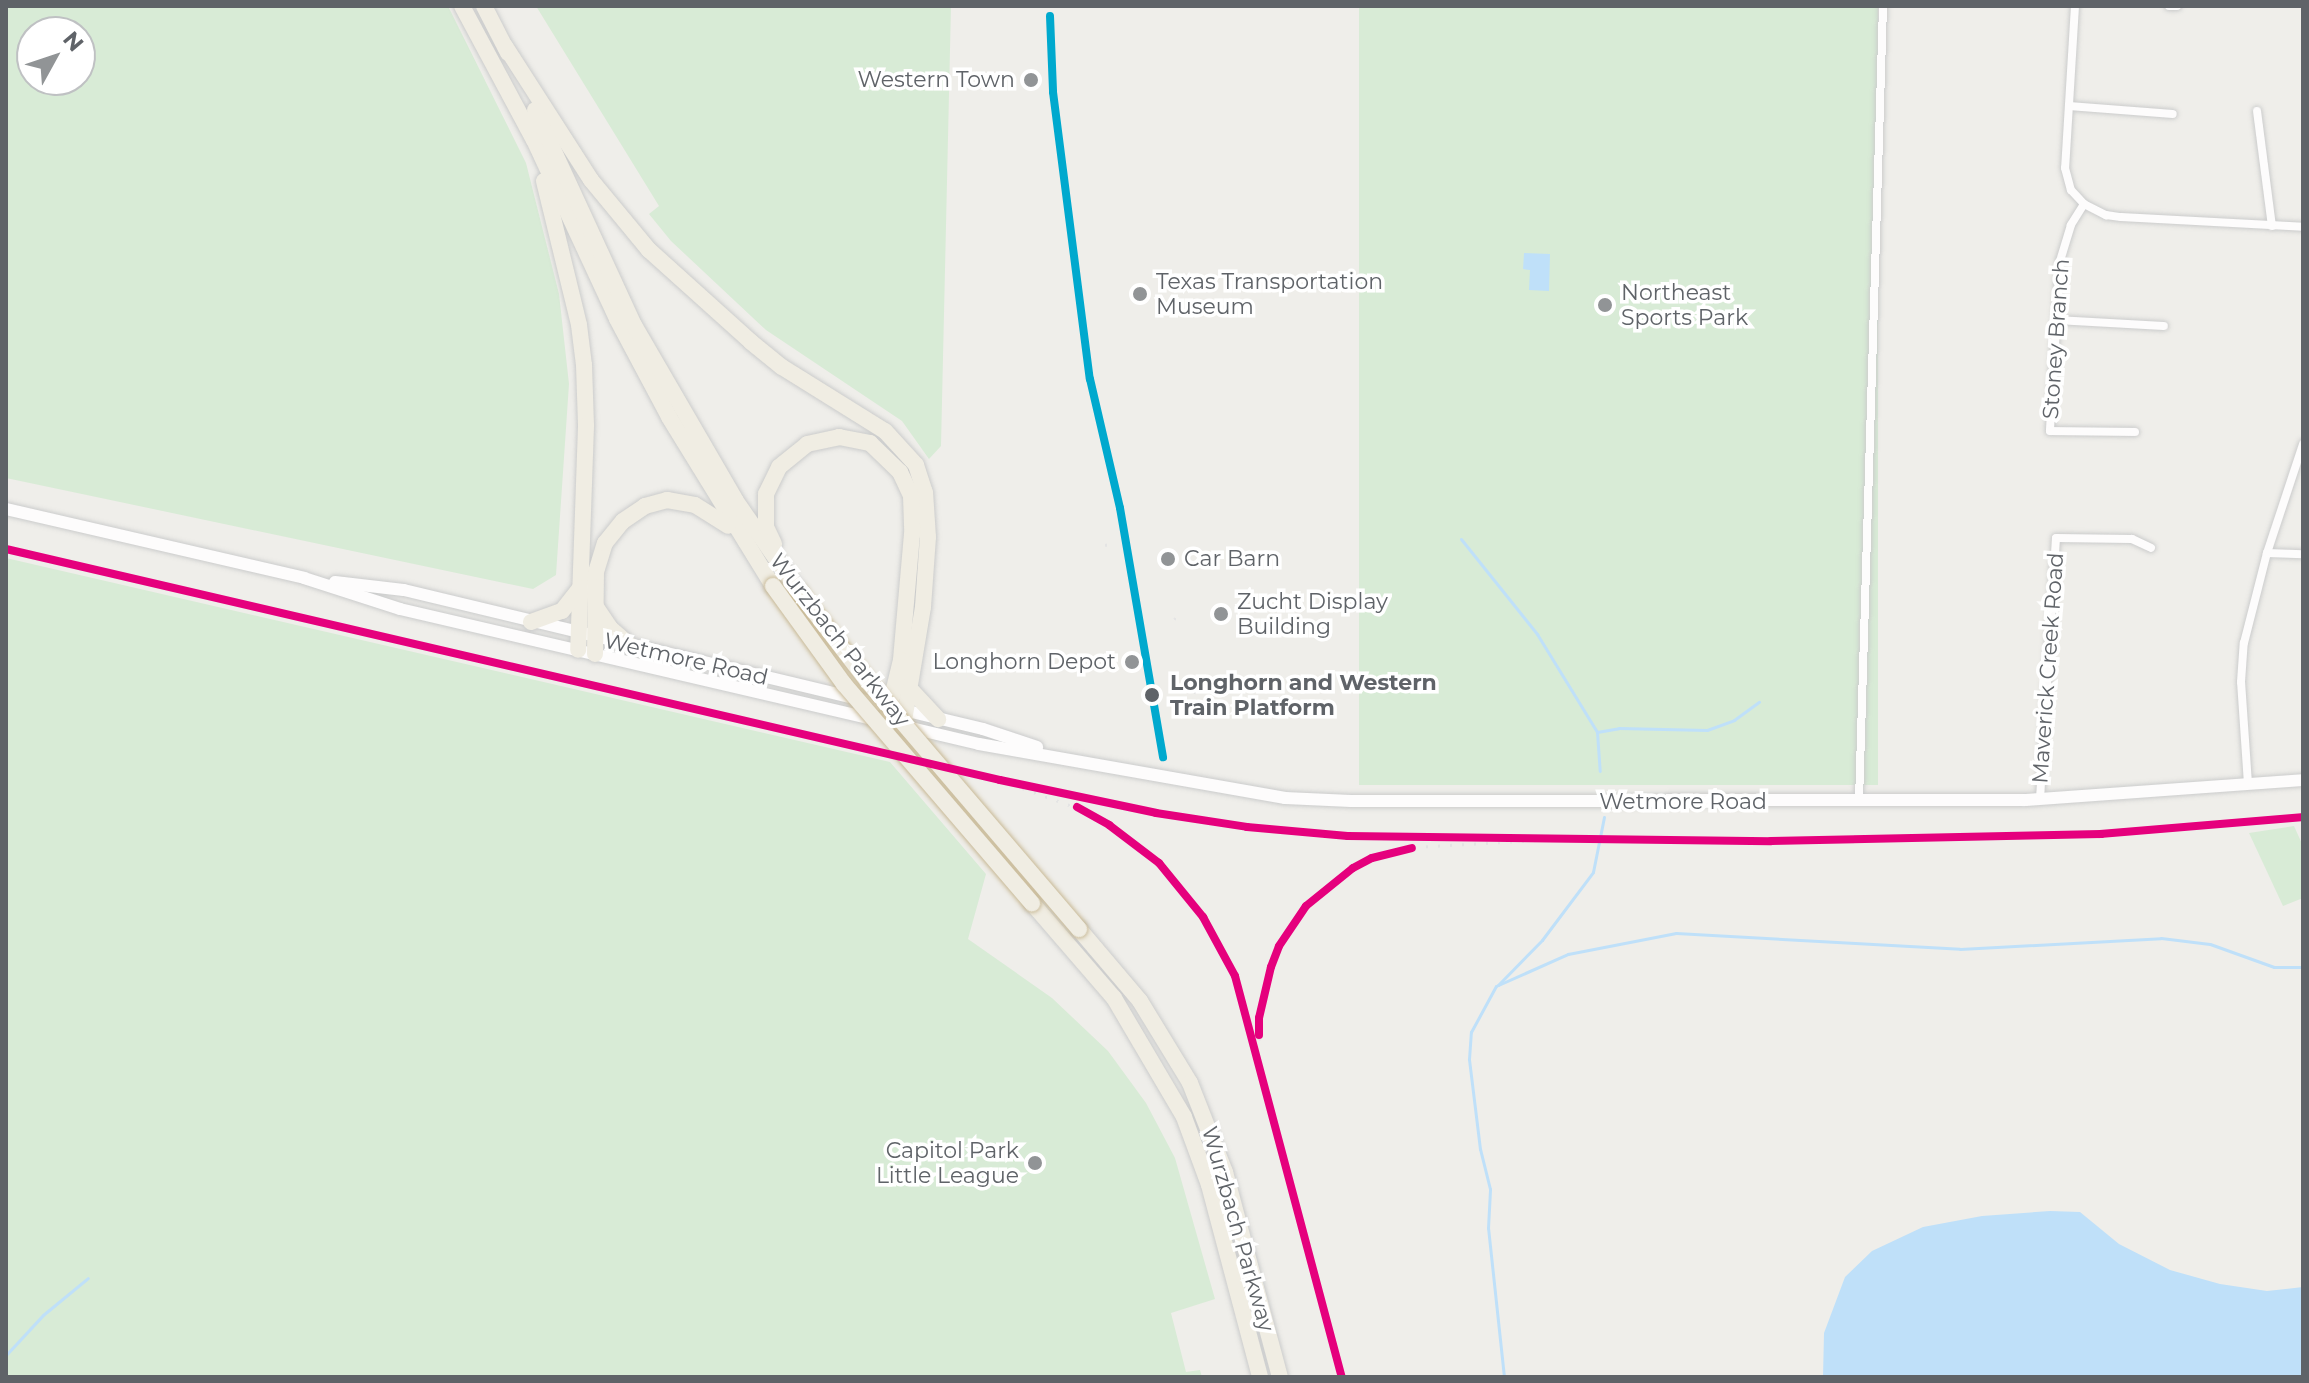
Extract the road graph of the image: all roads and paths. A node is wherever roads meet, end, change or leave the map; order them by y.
1 (462, 6) edge
2 (484, 6) edge
3 (1883, 6) edge
4 (2075, 6) edge
5 (2169, 6) edge
6 (2177, 6) edge
7 (505, 46) junction
8 (2069, 106) junction
9 (2257, 111) dead end
10 (2173, 114) dead end
11 (534, 140) junction
12 (2084, 204) junction
13 (2272, 226) junction
14 (2303, 227) edge
15 (2056, 320) junction
16 (2164, 326) dead end
17 (2135, 432) dead end
18 (2303, 444) edge
19 (6, 509) edge
20 (739, 534) junction
21 (2151, 548) dead end
22 (2267, 553) junction
23 (2303, 554) edge
24 (304, 578) junction
25 (581, 586) junction
26 (799, 592) junction
27 (596, 607) junction
28 (531, 622) junction
29 (587, 644) junction
30 (631, 646) junction
31 (900, 668) junction
32 (911, 690) junction
33 (854, 699) junction
34 (896, 717) junction
35 (938, 719) junction
36 (1065, 757) junction
37 (2303, 780) edge
38 (2248, 784) junction
39 (2040, 799) junction
40 (1859, 801) junction
41 (1260, 1377) edge
42 (1280, 1377) edge

1 - 11 highway, Wurzbach Parkway
2 - 7 highway, Wurzbach Parkway
3 - 40 street
4 - 8 street
5 - 6 street
7 - 26 highway, Wurzbach Parkway
7 - 32 highway
8 - 10 street
8 - 12 street
9 - 13 street
11 - 20 highway, Wurzbach Parkway
11 - 25 highway
12 - 13 street
12 - 15 street, Stoney Branch
13 - 14 street
15 - 16 street
15 - 17 street, Stoney Branch
18 - 22 street
19 - 24 main road, Wetmore Road
20 - 27 highway
20 - 41 highway, Wurzbach Parkway, bridge
21 - 39 street, Maverick Creek Road
22 - 23 street
22 - 38 street
24 - 28 main road, Wetmore Road
24 - 29 main road, Wetmore Road
25 - 28 highway
25 - 29 highway
26 - 31 highway
26 - 42 highway, Wurzbach Parkway, bridge
27 - 29 highway
27 - 30 highway
28 - 29 main road, Wetmore Road
29 - 30 main road, Wetmore Road
29 - 34 main road, Wetmore Road
30 - 33 main road, Wetmore Road
31 - 33 highway
31 - 34 highway
32 - 34 highway
32 - 35 highway
33 - 34 main road, Wetmore Road
34 - 35 main road, Wetmore Road
34 - 36 main road, Wetmore Road
35 - 36 main road, Wetmore Road
36 - 40 main road, Wetmore Road
37 - 38 main road, Wetmore Road
38 - 39 main road, Wetmore Road
39 - 40 main road, Wetmore Road

